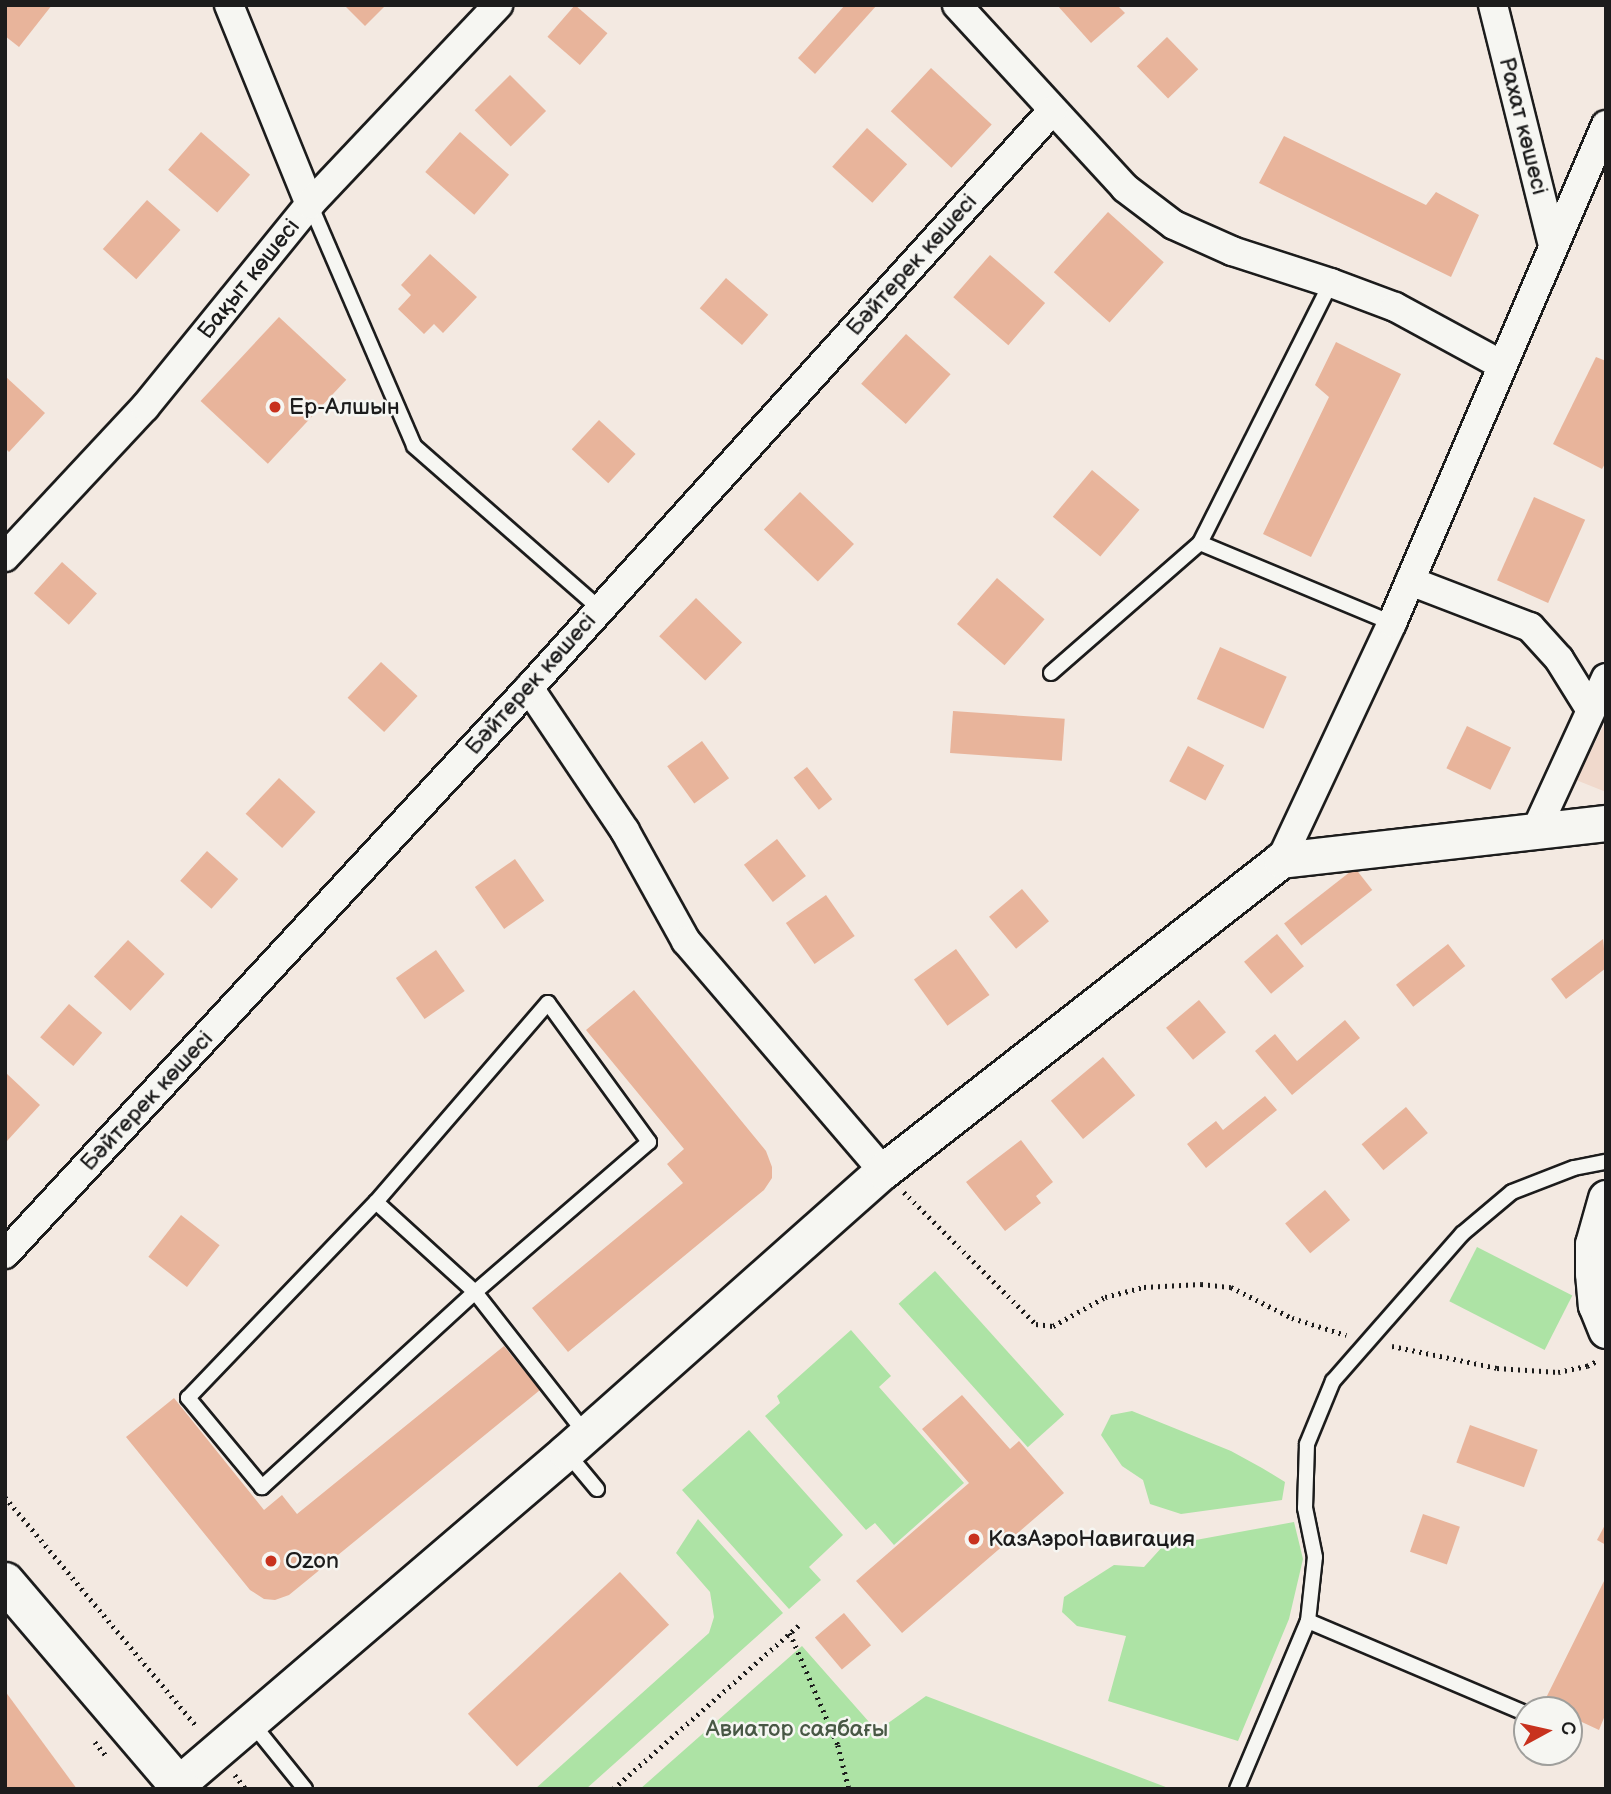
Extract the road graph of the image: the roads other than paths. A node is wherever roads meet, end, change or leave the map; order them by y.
1 (229, 5) edge
2 (498, 5) edge
3 (957, 5) edge
4 (1493, 5) edge
5 (1052, 111) junction
6 (1606, 125) edge
7 (1598, 163) edge
8 (310, 204) junction
9 (1553, 246) junction
10 (1331, 283) junction
11 (1502, 365) junction
12 (1200, 543) junction
13 (5, 556) edge
14 (1410, 581) junction
15 (599, 608) junction
16 (1392, 623) junction
17 (1051, 673) dead end
18 (1606, 678) edge
19 (529, 688) junction
20 (1590, 709) junction
21 (1606, 823) edge
22 (1537, 828) junction
23 (1281, 860) junction
24 (1606, 1162) edge
25 (883, 1171) junction
26 (1606, 1198) edge
27 (376, 1202) junction
28 (5, 1254) edge
29 (475, 1292) junction
30 (1606, 1330) edge
31 (576, 1443) junction
32 (597, 1489) dead end
33 (5, 1582) edge
34 (1308, 1621) junction
35 (1513, 1708) edge
36 (251, 1722) junction
37 (180, 1786) edge
38 (305, 1789) edge
39 (1237, 1789) edge

1 - 8 street
2 - 8 street, Бақыт көшесі
3 - 5 street
4 - 9 street, Рахат көшесі
5 - 10 street
5 - 15 street, Бәйтерек көшесі
6 - 7 street
7 - 9 street
8 - 13 street, Бақыт көшесі
8 - 15 lane
9 - 11 street
10 - 11 street
10 - 12 lane
11 - 14 street
12 - 16 lane
12 - 17 lane
14 - 16 street
14 - 20 street
15 - 19 street, Бәйтерек көшесі
16 - 23 street
18 - 20 street
19 - 25 street
19 - 28 street, Бәйтерек көшесі
20 - 22 street
21 - 22 street
22 - 23 street
23 - 25 street
24 - 34 lane
25 - 31 street
26 - 30 street
27 - 29 lane
27 - 29 lane
27 - 29 lane
29 - 31 lane
31 - 32 lane
31 - 36 street
33 - 37 main road
34 - 35 lane
34 - 39 lane
36 - 37 street
36 - 38 lane

